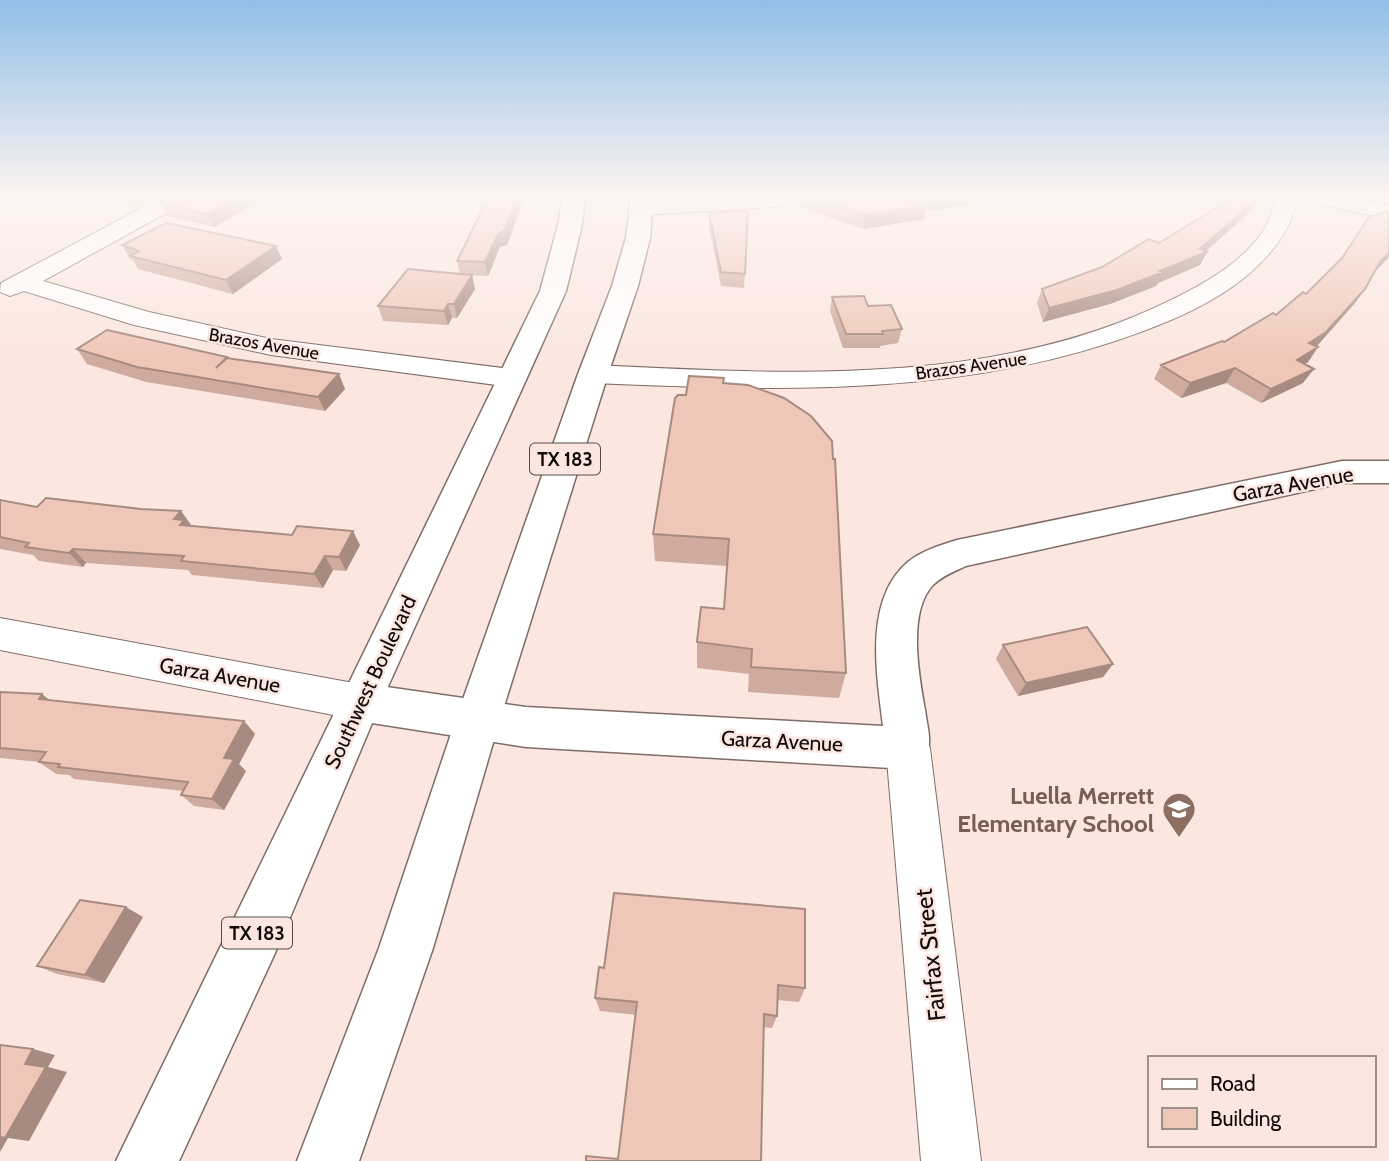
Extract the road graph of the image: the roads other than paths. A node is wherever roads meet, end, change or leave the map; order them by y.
1 (84, 250) edge
2 (563, 250) edge
3 (631, 250) edge
4 (1256, 250) edge
5 (11, 288) edge
6 (593, 374) junction
7 (511, 378) junction
8 (1389, 472) edge
9 (0, 634) edge
10 (359, 702) junction
11 (478, 719) junction
12 (908, 748) junction
13 (147, 1161) edge
14 (328, 1161) edge
15 (951, 1161) edge

1 - 5 street
2 - 7 main road, Southwest Boulevard / TX 183
3 - 6 main road, TX 183
4 - 6 street, Brazos Avenue
5 - 7 street, Brazos Avenue
6 - 11 main road, TX 183
7 - 10 main road, Southwest Boulevard / TX 183
8 - 12 main road, Garza Avenue
9 - 10 street, Garza Avenue
10 - 11 main road, Garza Avenue
10 - 13 main road, Southwest Boulevard / TX 183
11 - 12 main road, Garza Avenue
11 - 14 main road, TX 183
12 - 15 street, Fairfax Street

